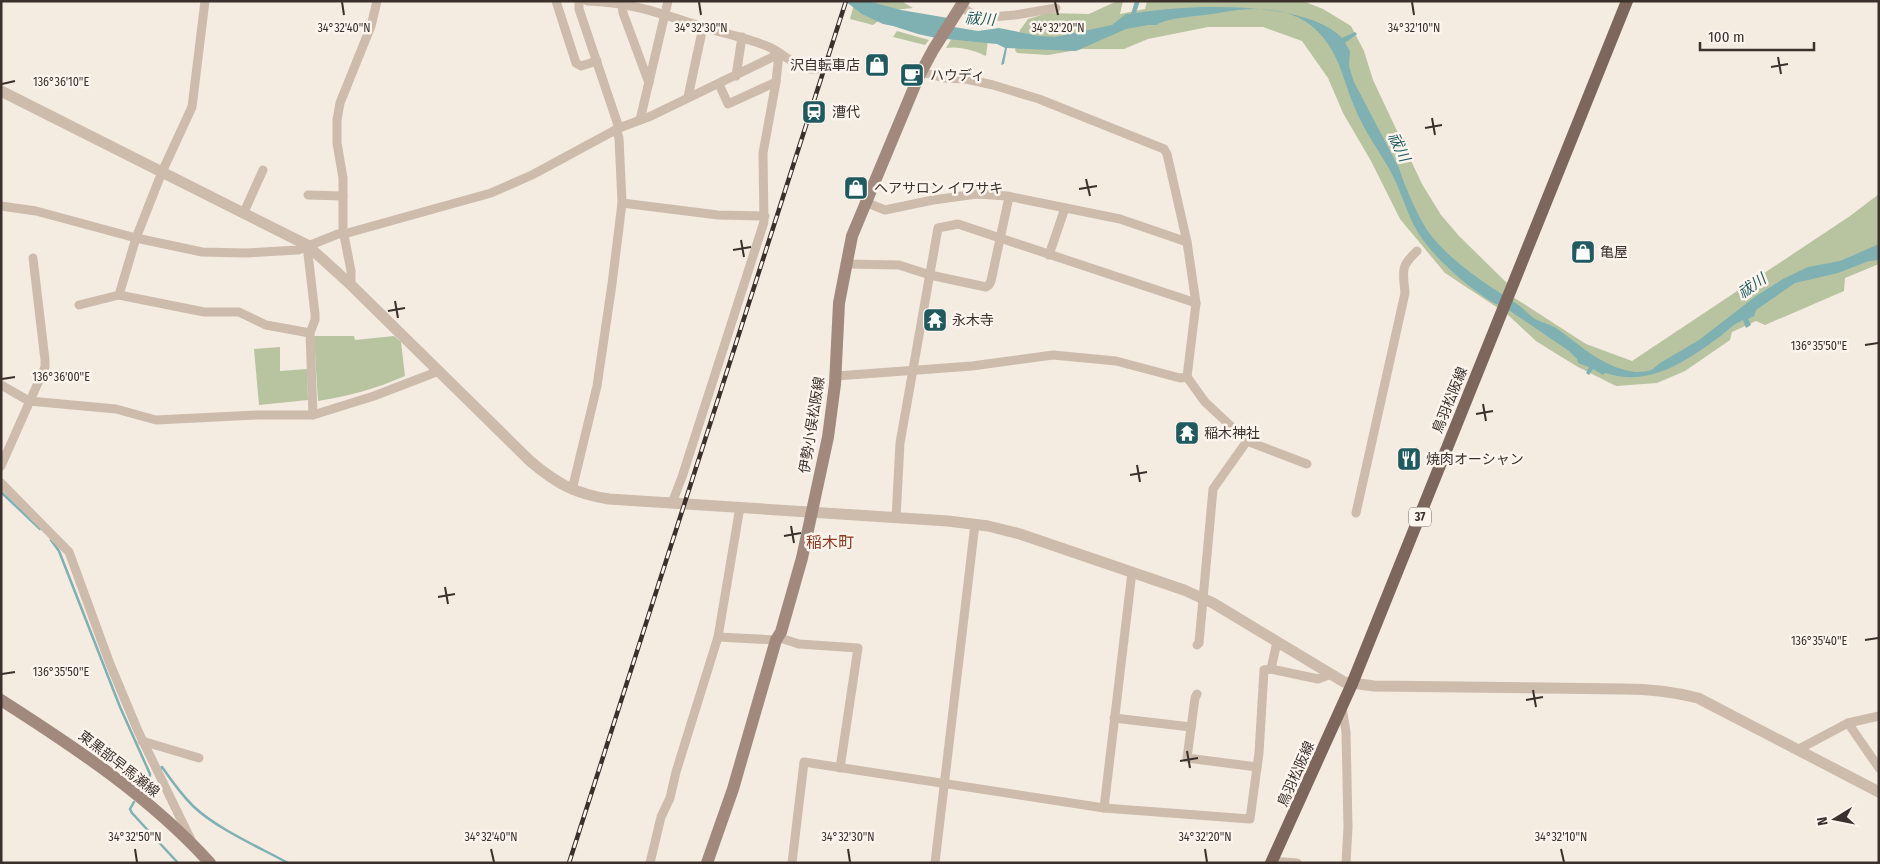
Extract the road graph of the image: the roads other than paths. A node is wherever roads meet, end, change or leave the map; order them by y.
1 (205, 1) edge
2 (377, 1) edge
3 (556, 1) edge
4 (579, 1) edge
5 (587, 1) edge
6 (668, 1) edge
7 (1627, 1) edge
8 (622, 4) junction
9 (961, 6) edge
10 (1056, 8) dead end
11 (665, 14) junction
12 (703, 27) junction
13 (742, 37) junction
14 (779, 54) junction
15 (597, 61) junction
16 (820, 68) dead end
17 (921, 72) junction
18 (736, 76) junction
19 (776, 82) junction
20 (649, 83) junction
21 (719, 84) junction
22 (1, 91) edge
23 (688, 98) junction
24 (640, 120) junction
25 (618, 129) junction
26 (263, 170) dead end
27 (162, 172) junction
28 (308, 195) dead end
29 (343, 196) junction
30 (1009, 197) junction
31 (865, 202) junction
32 (622, 203) junction
33 (1, 206) edge
34 (1065, 208) junction
35 (244, 212) junction
36 (765, 216) junction
37 (344, 234) junction
38 (136, 238) junction
39 (1000, 239) junction
40 (1187, 242) junction
41 (307, 245) junction
42 (1417, 251) dead end
43 (1049, 255) junction
44 (33, 258) dead end
45 (845, 264) junction
46 (930, 275) junction
47 (351, 285) junction
48 (119, 295) junction
49 (1196, 303) junction
50 (80, 305) dead end
51 (310, 333) junction
52 (912, 370) junction
53 (439, 371) junction
54 (836, 376) junction
55 (1187, 377) junction
56 (1, 385) edge
57 (29, 401) junction
58 (313, 415) junction
59 (1247, 441) junction
60 (1307, 464) dead end
61 (1, 466) edge
62 (1, 483) edge
63 (572, 490) junction
64 (672, 503) junction
65 (740, 507) junction
66 (812, 513) junction
67 (1356, 513) dead end
68 (896, 518) junction
69 (974, 524) junction
70 (1132, 572) junction
71 (1203, 598) junction
72 (718, 637) junction
73 (777, 638) junction
74 (1278, 642) junction
75 (1198, 645) dead end
76 (1271, 669) junction
77 (1331, 674) junction
78 (1352, 684) junction
79 (1197, 694) dead end
80 (1, 700) edge
81 (1342, 707) junction
82 (1879, 716) edge
83 (1114, 718) junction
84 (1848, 722) junction
85 (1191, 727) junction
86 (142, 741) junction
87 (1799, 749) junction
88 (199, 758) dead end
89 (1257, 767) junction
90 (840, 768) junction
91 (1879, 768) edge
92 (944, 783) junction
93 (1879, 792) edge
94 (1104, 808) junction
95 (192, 843) junction
96 (1272, 862) edge
97 (210, 863) edge
98 (650, 863) edge
99 (707, 863) edge
100 (792, 863) edge
101 (934, 863) edge
102 (1297, 863) edge
103 (1346, 863) edge

1 - 27 street
2 - 29 street
3 - 15 street
4 - 15 street
5 - 8 street
6 - 11 street
7 - 78 main road, 鳥羽松阪線 / 37
8 - 11 street
8 - 20 street
9 - 10 street
9 - 17 main road, 伊勢小俣松阪線
11 - 12 street
11 - 20 street
12 - 13 street
12 - 23 street
13 - 14 street
13 - 18 street
14 - 16 street
14 - 18 street
14 - 19 street
15 - 25 street
17 - 31 main road, 伊勢小俣松阪線
17 - 40 street
18 - 21 street
19 - 21 street
19 - 36 street
20 - 24 street
21 - 23 street
22 - 27 street
23 - 24 street
24 - 25 street
25 - 32 street
25 - 37 street
26 - 35 street
27 - 35 street
27 - 38 street
28 - 29 street
29 - 37 street
30 - 31 street
30 - 34 street
30 - 39 street
31 - 45 main road, 伊勢小俣松阪線
32 - 36 street
32 - 63 street
33 - 38 street
34 - 40 street
34 - 43 street
35 - 41 street
36 - 64 street
37 - 41 street
37 - 47 street
38 - 41 street
38 - 48 street
39 - 43 street
39 - 46 street
39 - 46 street
40 - 49 street
41 - 47 street
41 - 51 street
42 - 67 street
43 - 49 street
44 - 57 street
45 - 46 street
45 - 54 main road, 伊勢小俣松阪線
46 - 52 street
47 - 53 street
48 - 50 street
48 - 51 street
49 - 55 street
51 - 58 street
52 - 54 street
52 - 55 street
52 - 68 street
53 - 58 street
53 - 63 street
54 - 66 main road, 伊勢小俣松阪線
55 - 59 street
56 - 57 street
57 - 58 street
57 - 61 street
59 - 60 street
59 - 71 street
62 - 86 street
63 - 64 street
64 - 65 street
65 - 66 street
65 - 72 street
66 - 68 street
66 - 73 main road, 伊勢小俣松阪線
68 - 69 street
69 - 70 street
69 - 92 street
70 - 71 street
70 - 83 street
71 - 74 street
71 - 75 street
72 - 73 street
72 - 98 street
73 - 90 street
73 - 99 main road, 伊勢小俣松阪線
74 - 76 street
74 - 77 street
76 - 77 street
76 - 89 street
77 - 78 street
78 - 81 main road, 鳥羽松阪線 / 37
78 - 87 street
79 - 85 street
80 - 95 main road, 東黒部早馬瀬線
81 - 96 main road, 鳥羽松阪線 / 37
81 - 103 street
82 - 84 street
83 - 85 street
83 - 94 street
84 - 87 street
84 - 91 street
85 - 89 street
86 - 88 street
86 - 95 street
87 - 93 street
89 - 94 street
90 - 92 street
90 - 100 street
92 - 94 street
92 - 101 street
95 - 97 main road, 東黒部早馬瀬線
96 - 102 street

